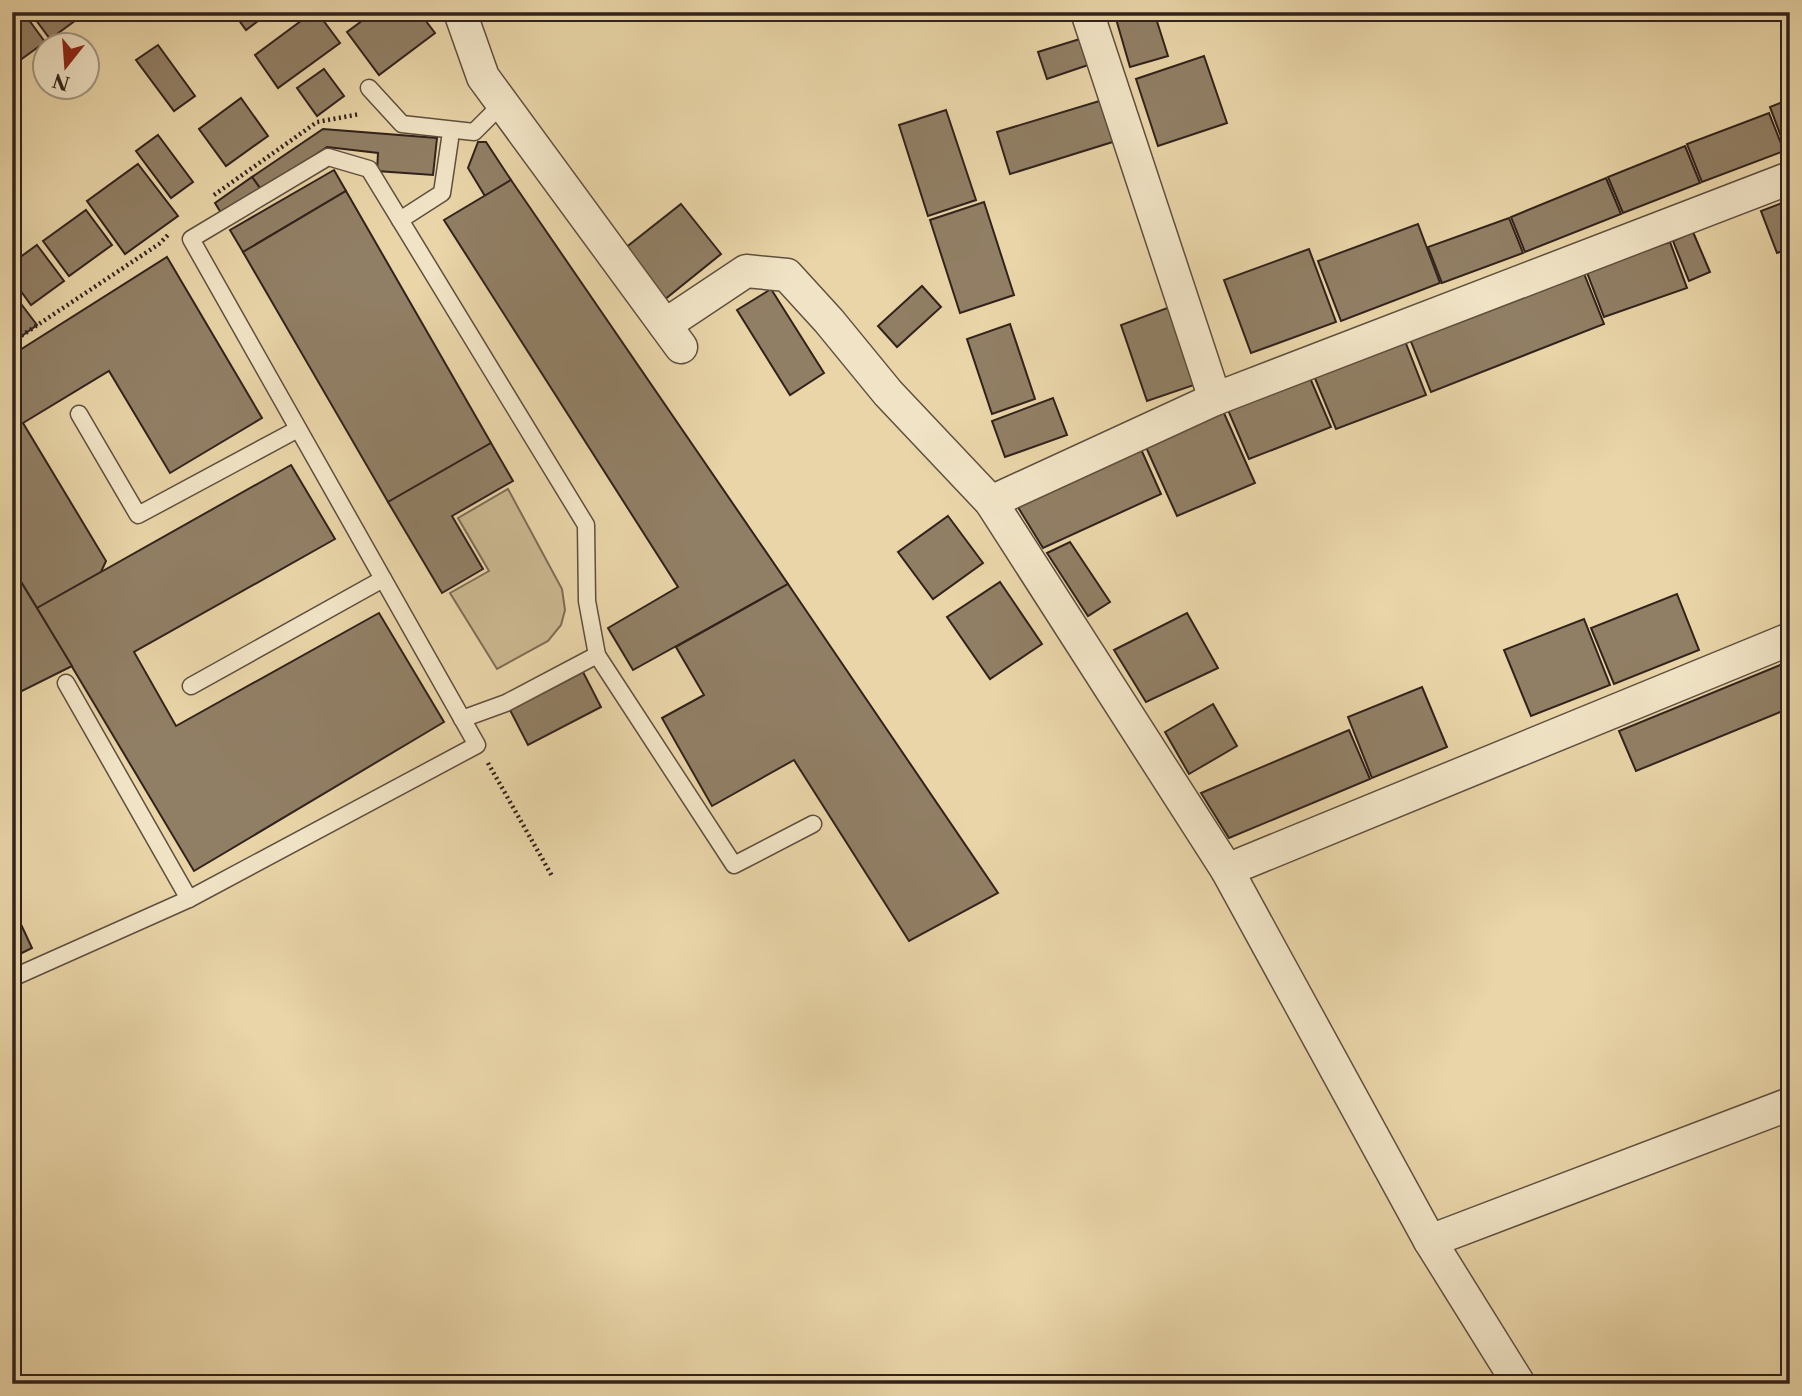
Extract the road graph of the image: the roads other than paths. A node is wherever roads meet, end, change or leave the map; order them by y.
1 (460, 12) edge
2 (1087, 12) edge
3 (369, 88) dead end
4 (502, 104) junction
5 (450, 139) dead end
6 (1790, 178) edge
7 (400, 220) junction
8 (1215, 399) junction
9 (79, 414) dead end
10 (298, 429) junction
11 (991, 502) junction
12 (383, 579) junction
13 (1790, 639) edge
14 (597, 655) junction
15 (66, 683) dead end
16 (191, 686) dead end
17 (462, 719) junction
18 (813, 824) dead end
19 (1227, 870) junction
20 (189, 899) junction
21 (12, 978) edge
22 (1790, 1104) edge
23 (1430, 1241) junction
24 (1519, 1384) edge

1 - 4 street
2 - 8 street
3 - 4 lane
4 - 11 street
5 - 7 lane
6 - 8 street
7 - 10 lane
7 - 14 lane
8 - 11 street
9 - 10 lane
10 - 12 lane
11 - 19 street
12 - 16 lane
12 - 17 lane
13 - 19 street
14 - 17 lane
14 - 18 lane
15 - 20 lane
17 - 20 lane
19 - 23 street
20 - 21 lane
22 - 23 street
23 - 24 street

